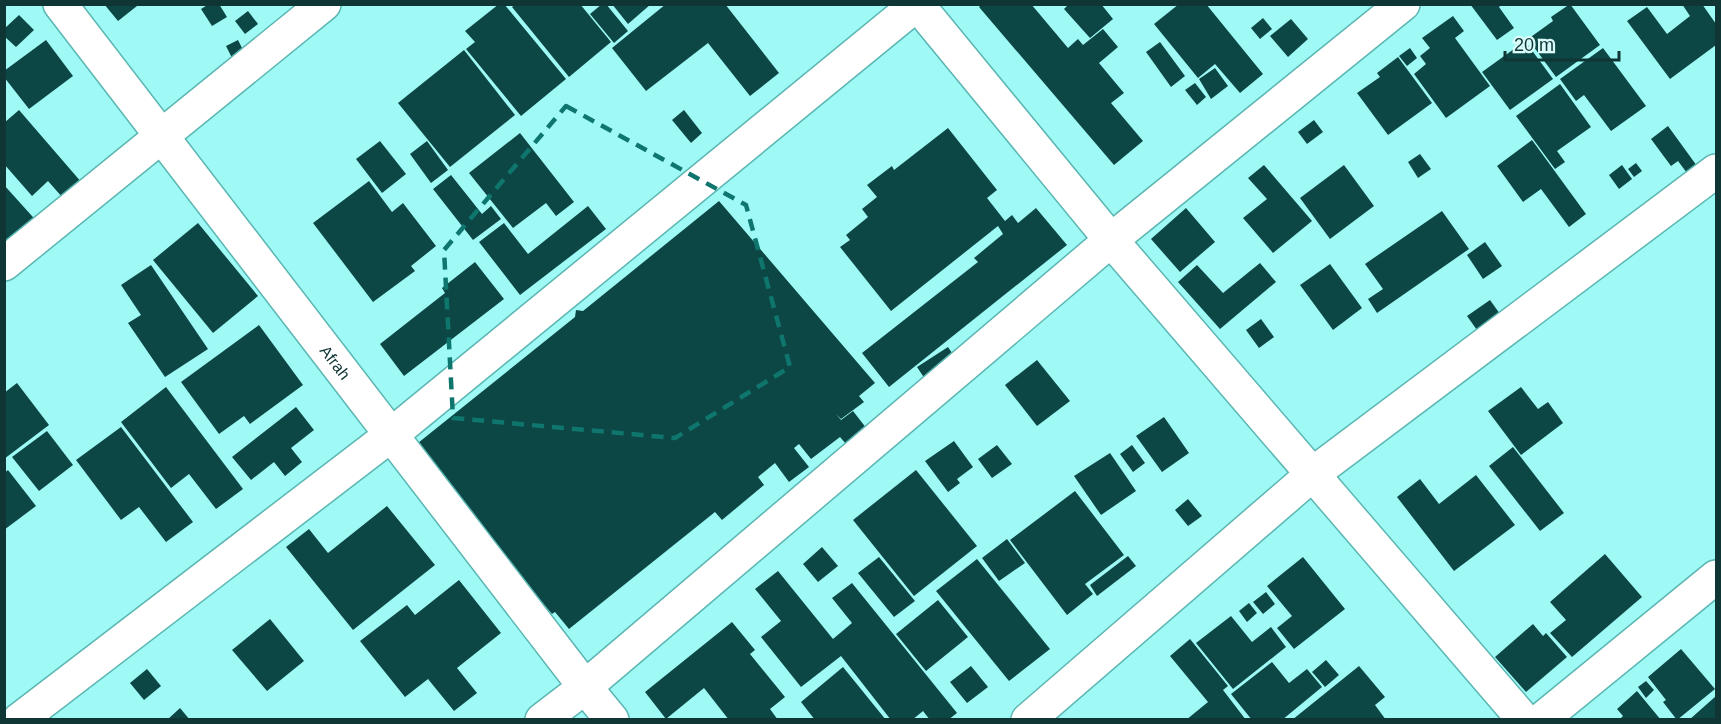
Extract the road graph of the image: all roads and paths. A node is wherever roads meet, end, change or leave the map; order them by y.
1 (60, 4) edge
2 (324, 4) edge
3 (1403, 4) edge
4 (917, 5) edge
5 (162, 136) junction
6 (1716, 171) edge
7 (1111, 240) junction
8 (4, 264) edge
9 (391, 435) junction
10 (1314, 473) junction
11 (1716, 577) edge
12 (585, 687) junction
13 (19, 720) edge
14 (542, 720) edge
15 (612, 720) edge
16 (1028, 720) edge
17 (1524, 720) edge
18 (1541, 720) edge

1 - 5 street, Afrah
2 - 5 street
3 - 7 street
4 - 7 street
4 - 9 street
5 - 8 street
5 - 9 street, Afrah
6 - 10 street
7 - 10 street
7 - 12 street
9 - 12 street, Afrah
9 - 13 street
10 - 16 street
10 - 17 street
11 - 18 street
12 - 14 street
12 - 15 street, Afrah

